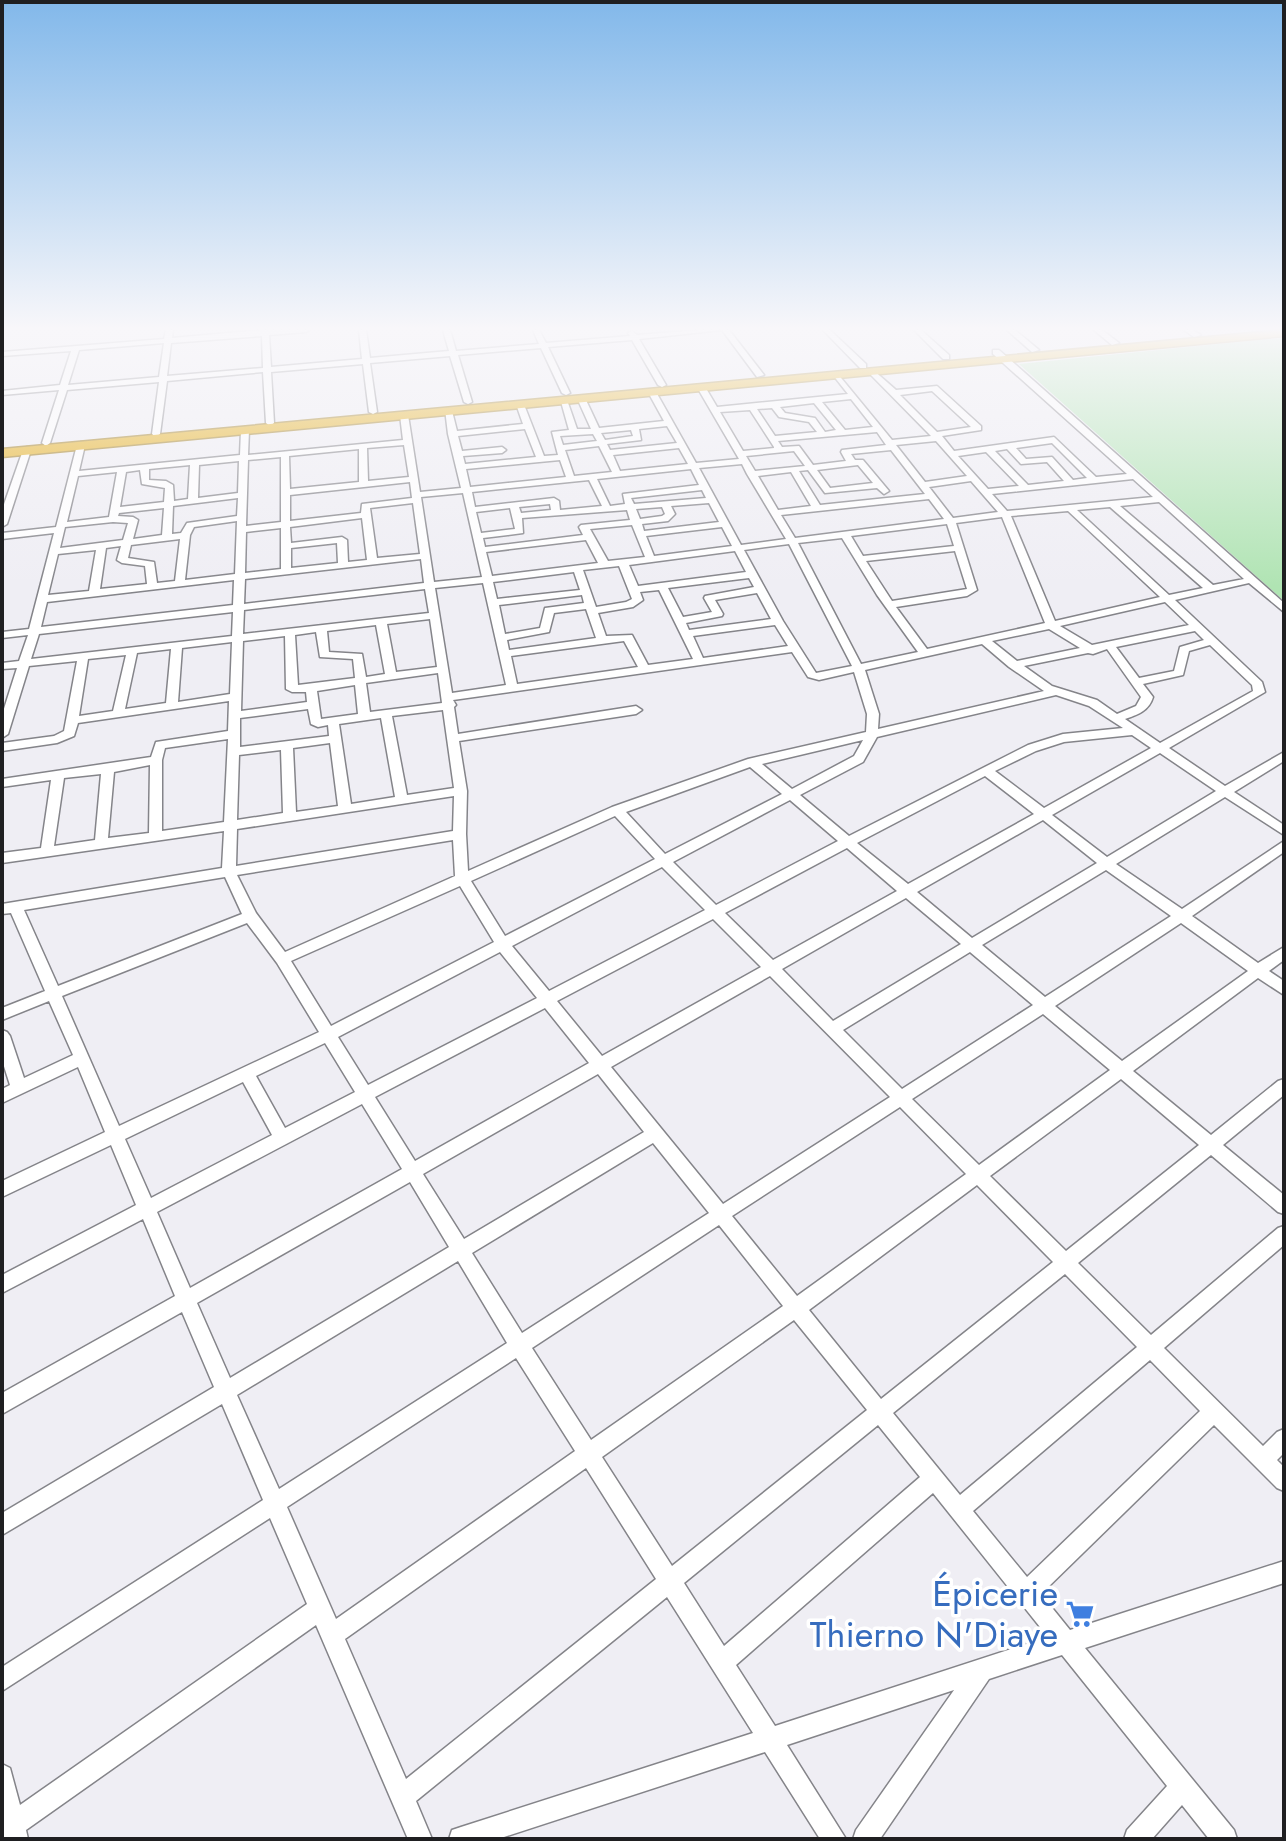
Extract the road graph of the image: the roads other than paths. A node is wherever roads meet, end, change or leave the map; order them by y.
1 (404, 415) edge
2 (54, 416) edge
3 (158, 416) edge
4 (270, 416) edge
5 (336, 416) edge
6 (394, 416) edge
7 (449, 416) edge
8 (524, 416) edge
9 (570, 416) edge
10 (589, 416) edge
11 (667, 416) edge
12 (717, 416) edge
13 (758, 416) edge
14 (787, 416) edge
15 (829, 416) edge
16 (868, 416) edge
17 (916, 416) edge
18 (965, 416) edge
19 (1067, 416) edge
20 (270, 423) junction
21 (670, 423) junction
22 (528, 426) junction
23 (634, 427) junction
24 (878, 429) junction
25 (245, 430) junction
26 (596, 431) junction
27 (574, 432) junction
28 (842, 432) junction
29 (156, 434) junction
30 (452, 434) junction
31 (822, 434) junction
32 (937, 436) junction
33 (773, 439) junction
34 (408, 442) junction
35 (46, 443) junction
36 (81, 445) junction
37 (682, 445) junction
38 (890, 445) junction
39 (363, 446) junction
40 (1009, 446) junction
41 (605, 449) junction
42 (988, 449) junction
43 (2, 450) edge
44 (27, 450) junction
45 (502, 450) dead end
46 (780, 450) junction
47 (561, 452) junction
48 (285, 454) junction
49 (457, 454) junction
50 (952, 454) junction
51 (741, 457) junction
52 (244, 458) junction
53 (541, 459) junction
54 (195, 463) junction
55 (852, 463) junction
56 (693, 466) junction
57 (144, 467) junction
58 (460, 467) junction
59 (810, 467) junction
60 (793, 469) junction
61 (122, 470) junction
62 (73, 474) junction
63 (617, 474) junction
64 (751, 474) junction
65 (1134, 476) junction
66 (18, 477) junction
67 (592, 477) junction
68 (973, 478) junction
69 (2, 479) edge
70 (413, 479) junction
71 (571, 479) junction
72 (1094, 480) junction
73 (547, 482) junction
74 (1071, 483) junction
75 (364, 484) junction
76 (879, 485) junction
77 (922, 485) junction
78 (705, 487) junction
79 (1025, 487) junction
80 (14, 490) junction
81 (468, 490) junction
82 (2, 491) edge
83 (288, 492) junction
84 (985, 492) junction
85 (242, 495) junction
86 (931, 496) junction
87 (416, 498) junction
88 (1160, 499) junction
89 (712, 500) junction
90 (891, 500) junction
91 (193, 501) junction
92 (554, 501) junction
93 (1111, 503) junction
94 (169, 504) junction
95 (666, 505) junction
96 (1069, 507) junction
97 (631, 508) junction
98 (817, 508) junction
99 (472, 510) junction
100 (608, 510) junction
101 (515, 511) junction
102 (578, 511) junction
103 (556, 512) junction
104 (775, 513) junction
105 (1005, 514) junction
106 (114, 515) junction
107 (366, 515) junction
108 (3, 518) edge
109 (951, 521) junction
110 (637, 522) junction
111 (241, 524) junction
112 (724, 524) junction
113 (286, 526) junction
114 (61, 527) junction
115 (587, 532) junction
116 (641, 534) junction
117 (845, 534) junction
118 (185, 535) junction
119 (2, 536) edge
120 (478, 536) junction
121 (167, 537) junction
122 (792, 541) junction
123 (126, 542) junction
124 (101, 546) junction
125 (286, 546) junction
126 (738, 547) junction
127 (959, 548) junction
128 (481, 550) junction
129 (54, 552) junction
130 (425, 556) junction
131 (650, 558) junction
132 (860, 559) junction
133 (372, 561) junction
134 (622, 561) junction
135 (343, 564) junction
136 (604, 564) junction
137 (577, 567) junction
138 (286, 572) junction
139 (536, 573) junction
140 (753, 574) junction
141 (239, 576) junction
142 (486, 579) junction
143 (1251, 580) junction
144 (180, 583) junction
145 (431, 585) junction
146 (152, 586) junction
147 (662, 586) junction
148 (762, 589) junction
149 (1211, 589) junction
150 (633, 590) junction
151 (585, 592) junction
152 (94, 593) junction
153 (542, 598) junction
154 (42, 599) junction
155 (1167, 599) junction
156 (492, 603) junction
157 (889, 605) junction
158 (238, 608) junction
159 (591, 608) junction
160 (1284, 609) edge
161 (436, 615) junction
162 (381, 621) junction
163 (679, 621) junction
164 (778, 621) junction
165 (1051, 625) junction
166 (1197, 627) junction
167 (321, 629) junction
168 (34, 632) junction
169 (290, 632) junction
170 (686, 634) junction
171 (2, 635) edge
172 (500, 638) junction
173 (237, 639) junction
174 (602, 640) junction
175 (984, 640) junction
176 (1212, 641) junction
177 (177, 645) junction
178 (1111, 647) junction
179 (794, 648) junction
180 (132, 651) junction
181 (1093, 651) junction
182 (504, 654) junction
183 (925, 654) junction
184 (83, 656) junction
185 (700, 662) junction
186 (24, 664) junction
187 (1013, 665) junction
188 (2, 666) edge
189 (443, 669) junction
190 (645, 670) junction
191 (859, 670) junction
192 (391, 676) junction
193 (361, 680) junction
194 (1136, 682) junction
195 (311, 688) junction
196 (513, 689) junction
197 (1057, 691) junction
198 (235, 697) junction
199 (449, 701) junction
200 (312, 705) junction
201 (172, 706) junction
202 (636, 710) dead end
203 (118, 713) junction
204 (386, 713) junction
205 (235, 715) junction
206 (364, 715) junction
207 (1115, 718) junction
208 (73, 720) junction
209 (333, 721) junction
210 (3, 728) edge
211 (1132, 731) junction
212 (234, 734) junction
213 (872, 734) junction
214 (454, 738) junction
215 (335, 739) junction
216 (287, 745) junction
217 (2, 747) edge
218 (1158, 748) junction
219 (233, 752) junction
220 (1284, 756) edge
221 (156, 760) junction
222 (752, 762) junction
223 (108, 769) junction
224 (986, 770) junction
225 (58, 775) junction
226 (2, 783) edge
227 (461, 791) junction
228 (1222, 791) junction
229 (791, 794) junction
230 (402, 801) junction
231 (345, 809) junction
232 (617, 810) junction
233 (1041, 814) junction
234 (290, 818) junction
235 (231, 827) junction
236 (1284, 831) edge
237 (459, 834) junction
238 (155, 837) junction
239 (847, 841) junction
240 (101, 845) junction
241 (1284, 846) edge
242 (47, 852) junction
243 (2, 858) edge
244 (663, 860) junction
245 (1106, 863) junction
246 (229, 872) junction
247 (462, 878) junction
248 (906, 891) junction
249 (9, 908) edge
250 (716, 911) junction
251 (250, 916) junction
252 (1182, 916) junction
253 (502, 944) junction
254 (972, 946) junction
255 (1284, 952) edge
256 (282, 959) junction
257 (770, 968) junction
258 (1258, 971) junction
259 (1284, 989) edge
260 (53, 992) junction
261 (547, 999) junction
262 (1043, 1005) junction
263 (2, 1014) edge
264 (832, 1029) junction
265 (329, 1034) junction
266 (2, 1036) edge
267 (82, 1058) junction
268 (600, 1065) junction
269 (1120, 1070) junction
270 (246, 1073) junction
271 (1284, 1086) edge
272 (19, 1088) junction
273 (365, 1094) junction
274 (2, 1096) edge
275 (900, 1098) junction
276 (656, 1133) junction
277 (114, 1134) junction
278 (282, 1138) junction
279 (1211, 1145) junction
280 (413, 1171) junction
281 (978, 1175) junction
282 (2, 1189) edge
283 (1284, 1206) edge
284 (148, 1210) junction
285 (722, 1214) junction
286 (1284, 1234) edge
287 (462, 1252) junction
288 (1065, 1262) junction
289 (2, 1284) edge
290 (187, 1300) junction
291 (797, 1307) junction
292 (519, 1345) junction
293 (1151, 1348) junction
294 (227, 1393) junction
295 (2, 1404) edge
296 (881, 1411) junction
297 (1214, 1411) junction
298 (1284, 1439) edge
299 (588, 1453) junction
300 (1263, 1460) junction
301 (934, 1478) junction
302 (1284, 1481) edge
303 (275, 1503) junction
304 (960, 1509) junction
305 (2, 1525) edge
306 (1284, 1572) edge
307 (670, 1581) junction
308 (1027, 1592) junction
309 (321, 1608) junction
310 (332, 1635) junction
311 (1067, 1644) junction
312 (722, 1663) junction
313 (981, 1671) junction
314 (2, 1680) edge
315 (769, 1737) junction
316 (2, 1776) edge
317 (1182, 1787) junction
318 (402, 1797) junction
319 (14, 1832) edge
320 (420, 1839) edge
321 (461, 1839) edge
322 (834, 1839) edge
323 (865, 1839) edge
324 (1136, 1839) edge
325 (1225, 1839) edge

1 - 34 street
2 - 35 street
3 - 29 street
4 - 20 street
5 - 20 highway
6 - 25 highway
7 - 30 street
8 - 22 street
9 - 27 street
10 - 26 street
11 - 21 street
12 - 51 street
13 - 33 street
14 - 31 street
15 - 28 street
16 - 24 street
17 - 32 street
18 - 32 street
19 - 65 street
20 - 29 highway
21 - 23 street
21 - 37 street
22 - 30 street
22 - 53 street
23 - 26 street
23 - 41 street
24 - 28 street
24 - 38 street
25 - 36 highway
25 - 52 street
26 - 27 street
26 - 41 street
27 - 47 street
28 - 31 street
29 - 35 highway
30 - 49 street
31 - 33 street
32 - 38 street
32 - 50 street
33 - 46 street
34 - 39 street
34 - 70 street
35 - 43 highway
36 - 44 highway
36 - 62 street
37 - 41 street
37 - 56 street
38 - 55 street
38 - 77 street
39 - 48 street
39 - 75 street
40 - 42 street
40 - 72 street
40 - 74 street
41 - 47 street
41 - 63 street
42 - 50 street
42 - 79 street
43 - 44 highway
44 - 66 street
45 - 49 street
46 - 51 street
46 - 59 street
47 - 53 street
47 - 71 street
48 - 52 street
48 - 83 street
49 - 58 street
50 - 68 street
51 - 56 street
51 - 64 street
52 - 54 street
52 - 85 street
53 - 58 street
54 - 57 street
54 - 91 street
55 - 59 street
55 - 76 street
56 - 63 street
56 - 78 street
57 - 61 street
57 - 94 street
58 - 81 street
59 - 60 street
59 - 76 street
60 - 64 street
60 - 98 street
61 - 62 street
61 - 106 street
62 - 114 street
63 - 67 street
64 - 104 street
65 - 72 street
65 - 88 street
66 - 69 street
66 - 80 street
67 - 71 street
67 - 100 street
68 - 77 street
68 - 84 street
70 - 75 street
70 - 87 street
71 - 73 street
72 - 74 street
73 - 81 street
73 - 92 street
74 - 79 street
75 - 83 street
76 - 90 street
77 - 86 street
78 - 89 street
78 - 97 street
79 - 84 street
80 - 82 street
80 - 108 street
81 - 87 street
81 - 99 street
83 - 113 street
84 - 105 street
85 - 91 street
85 - 111 street
86 - 90 street
86 - 109 street
87 - 107 street
87 - 130 street
88 - 93 street
88 - 143 street
89 - 95 street
89 - 112 street
90 - 98 street
91 - 94 street
92 - 101 street
92 - 103 street
93 - 96 street
93 - 149 street
94 - 106 street
94 - 121 street
95 - 97 street
95 - 110 street
96 - 105 street
96 - 155 street
97 - 100 street
97 - 110 street
98 - 104 street
99 - 101 street
99 - 120 street
100 - 102 street
101 - 103 street
101 - 120 street
102 - 103 street
102 - 115 street
104 - 122 street
105 - 109 street
105 - 165 street
106 - 114 street
106 - 123 street
107 - 113 street
107 - 133 street
109 - 117 street
109 - 127 street
110 - 115 street
110 - 116 street
111 - 113 street
111 - 118 street
111 - 141 street
112 - 116 street
112 - 126 street
113 - 125 street
114 - 119 street
114 - 129 street
115 - 128 street
115 - 136 street
116 - 131 street
117 - 122 street
117 - 132 street
118 - 121 street
118 - 144 street
120 - 128 street
121 - 123 street
122 - 126 street
122 - 191 street
123 - 124 street
123 - 146 street
124 - 129 street
124 - 152 street
125 - 135 street
125 - 138 street
126 - 131 street
126 - 140 street
127 - 132 street
127 - 157 street
128 - 142 street
129 - 154 street
130 - 133 street
130 - 145 street
131 - 134 street
132 - 157 street
133 - 135 street
134 - 136 street
134 - 150 street
135 - 138 street
136 - 137 street
137 - 139 street
137 - 151 street
138 - 141 street
139 - 142 street
139 - 153 street
140 - 147 street
140 - 148 street
141 - 144 street
141 - 158 street
142 - 145 street
142 - 156 street
143 - 149 street
143 - 160 street
144 - 146 street
145 - 158 street
145 - 161 street
146 - 152 street
147 - 150 street
147 - 163 street
148 - 163 street
148 - 164 street
149 - 155 street
150 - 159 street
151 - 153 street
151 - 159 street
152 - 154 street
153 - 156 street
154 - 168 street
155 - 165 street
155 - 166 street
156 - 172 street
157 - 183 street
158 - 168 street
158 - 173 street
159 - 172 street
159 - 174 street
161 - 162 street
161 - 189 street
162 - 167 street
162 - 192 street
163 - 170 street
164 - 170 street
164 - 179 street
165 - 175 street
165 - 181 street
166 - 176 street
166 - 178 street
167 - 169 street
167 - 193 street
168 - 171 street
168 - 186 street
169 - 173 street
169 - 195 street
170 - 185 street
172 - 182 street
173 - 177 street
173 - 198 street
174 - 182 street
174 - 190 street
175 - 183 street
175 - 187 street
176 - 194 street
176 - 218 street
177 - 180 street
177 - 201 street
178 - 181 street
178 - 194 street
179 - 185 street
179 - 191 street
180 - 184 street
180 - 203 street
181 - 187 street
182 - 196 street
183 - 191 street
184 - 186 street
184 - 208 street
185 - 190 street
186 - 188 street
186 - 210 street
187 - 197 street
189 - 192 street
189 - 199 street
190 - 196 street
191 - 213 street
192 - 193 street
193 - 195 street
193 - 206 street
194 - 207 street
195 - 200 street
196 - 199 street
197 - 207 street
197 - 213 street
198 - 201 street
198 - 205 street
199 - 204 street
199 - 214 street
200 - 205 street
200 - 209 street
201 - 203 street
202 - 214 street
203 - 208 street
204 - 206 street
204 - 230 street
205 - 212 street
206 - 209 street
207 - 211 street
208 - 217 street
209 - 215 street
211 - 218 street
211 - 224 street
212 - 219 street
212 - 221 street
213 - 222 street
213 - 229 street
214 - 227 street
215 - 216 street
215 - 231 street
216 - 219 street
216 - 234 street
218 - 228 street
218 - 233 street
219 - 235 street
220 - 228 street
221 - 223 street
221 - 238 street
222 - 229 street
222 - 232 street
223 - 225 street
223 - 240 street
224 - 233 street
224 - 239 street
225 - 226 street
225 - 242 street
227 - 230 street
227 - 237 street
228 - 236 street
228 - 245 street
229 - 239 street
229 - 244 street
230 - 231 street
231 - 234 street
232 - 244 street
232 - 247 street
233 - 245 street
233 - 248 street
234 - 235 street
235 - 238 street
235 - 246 street
237 - 246 street
237 - 247 street
238 - 240 street
239 - 248 street
239 - 250 street
240 - 242 street
241 - 252 street
242 - 243 street
244 - 250 street
244 - 253 street
245 - 252 street
245 - 254 street
246 - 249 street
246 - 251 street
247 - 253 street
247 - 256 street
248 - 254 street
248 - 257 street
249 - 260 street
250 - 257 street
250 - 261 street
251 - 256 street
251 - 260 street
252 - 258 street
252 - 262 street
253 - 261 street
253 - 265 street
254 - 262 street
254 - 264 street
255 - 258 street
256 - 265 street
257 - 264 street
257 - 268 street
258 - 259 street
258 - 269 street
260 - 263 street
260 - 267 street
261 - 268 street
261 - 273 street
262 - 269 street
262 - 275 street
264 - 275 street
265 - 270 street
265 - 273 street
266 - 272 street
267 - 272 street
267 - 277 street
268 - 276 street
268 - 280 street
269 - 279 street
269 - 281 street
270 - 277 street
270 - 278 street
271 - 279 street
272 - 274 street
273 - 278 street
273 - 280 street
275 - 281 street
275 - 285 street
276 - 285 street
276 - 287 street
277 - 282 street
277 - 284 street
278 - 284 street
279 - 283 street
279 - 288 street
280 - 287 street
280 - 290 street
281 - 288 street
281 - 291 street
284 - 289 street
284 - 290 street
285 - 291 street
285 - 292 street
286 - 293 street
287 - 292 street
287 - 294 street
288 - 293 street
288 - 296 street
290 - 294 street
290 - 295 street
291 - 296 street
291 - 299 street
292 - 299 street
292 - 303 street
293 - 297 street
293 - 304 street
294 - 303 street
294 - 305 street
296 - 301 street
296 - 307 street
297 - 300 street
297 - 308 street
298 - 300 street
299 - 307 street
299 - 310 street
300 - 302 street
301 - 304 street
301 - 312 street
303 - 309 street
303 - 314 street
304 - 308 street
306 - 311 street
307 - 312 street
307 - 318 street
308 - 311 street
309 - 310 street
309 - 319 street
310 - 318 street
311 - 313 street
311 - 317 street
312 - 315 street
313 - 315 street
313 - 323 street
315 - 321 street
315 - 322 street
316 - 319 street
317 - 324 street
317 - 325 street
318 - 320 street

